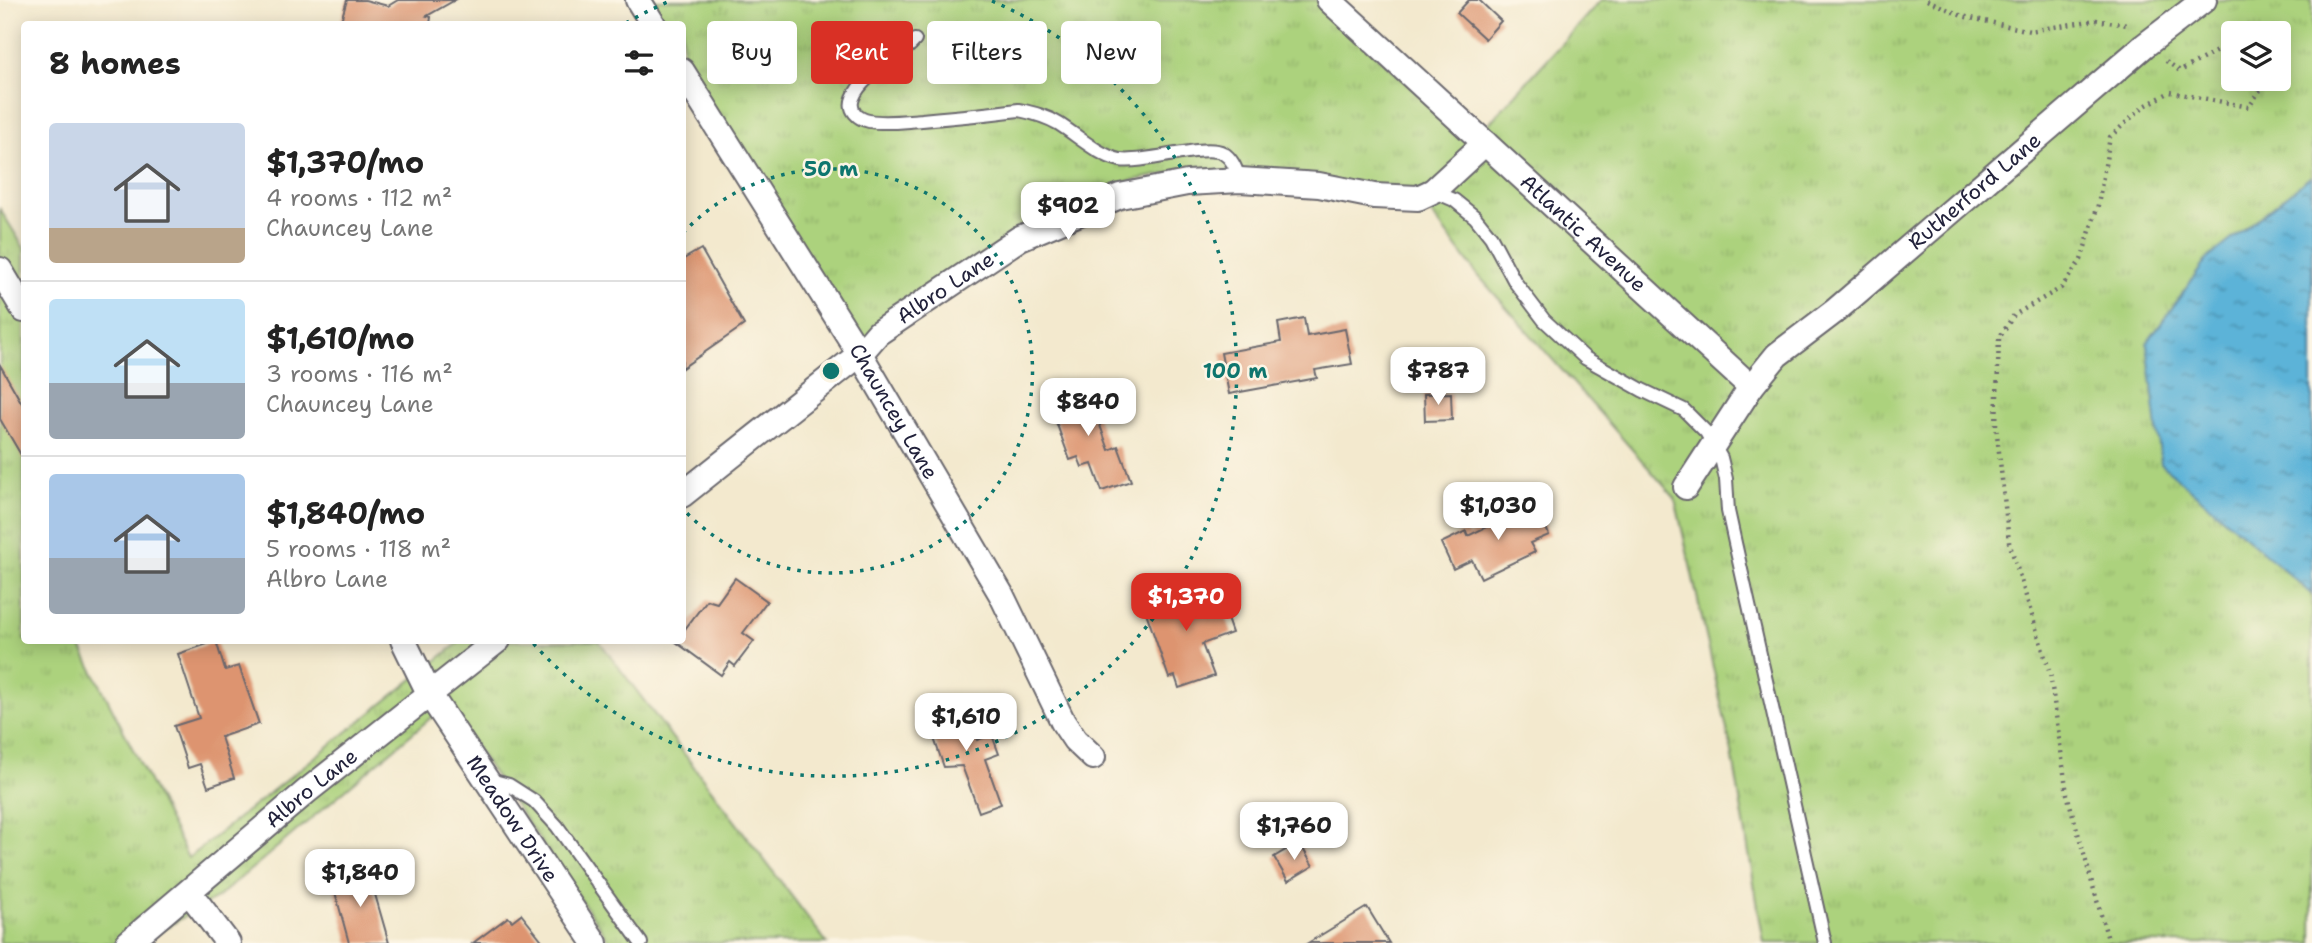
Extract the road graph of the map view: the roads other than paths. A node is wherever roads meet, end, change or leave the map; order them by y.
1 (638, 0) edge
2 (1329, 0) edge
3 (2204, 0) edge
4 (651, 21) edge
5 (915, 40) dead end
6 (686, 77) edge
7 (1485, 143) junction
8 (1240, 180) junction
9 (1433, 191) junction
10 (0, 270) edge
11 (21, 305) edge
12 (860, 354) junction
13 (1751, 387) junction
14 (1714, 445) junction
15 (1686, 487) dead end
16 (686, 492) edge
17 (405, 644) edge
18 (493, 644) edge
19 (430, 695) junction
20 (1093, 757) dead end
21 (486, 778) junction
22 (189, 892) junction
23 (128, 943) edge
24 (228, 943) edge
25 (595, 943) edge
26 (641, 943) edge
27 (1825, 943) edge

1 - 4 street
2 - 7 street, Atlantic Avenue
3 - 13 street, Rutherford Lane
5 - 8 lane
6 - 12 street, Chauncey Lane
7 - 9 street
7 - 13 street, Atlantic Avenue
8 - 9 street, Albro Lane
8 - 12 street, Albro Lane
9 - 14 lane
10 - 11 street
12 - 16 street, Albro Lane
12 - 20 street, Chauncey Lane
13 - 14 street
14 - 15 street
14 - 27 lane
17 - 19 street, Meadow Drive
18 - 19 street, Albro Lane
19 - 21 street, Meadow Drive
19 - 22 street, Albro Lane
21 - 25 street, Meadow Drive
21 - 26 lane
22 - 23 street, Albro Lane
22 - 24 street

